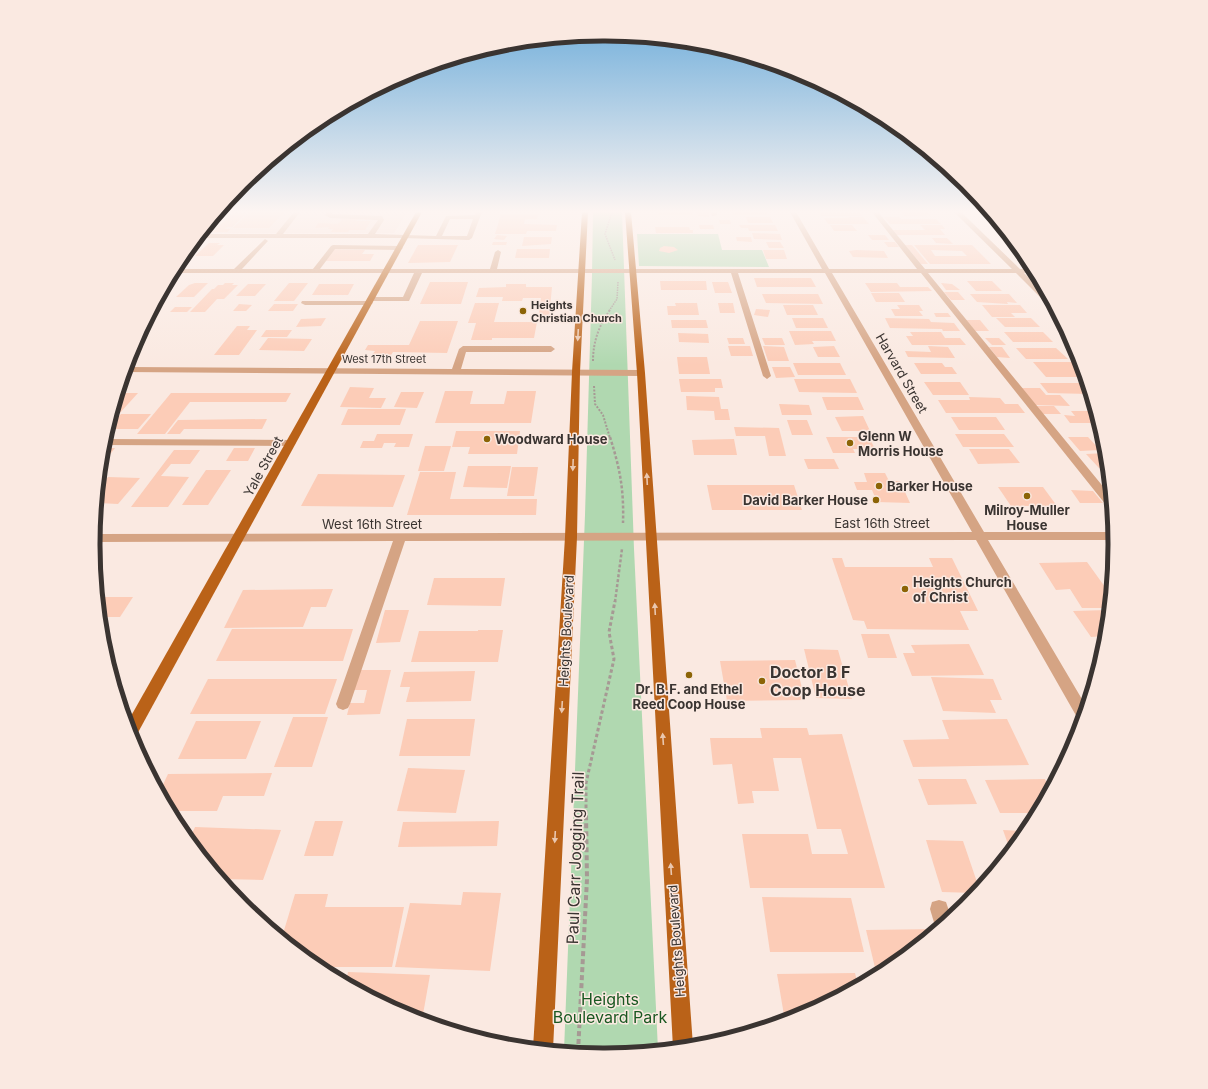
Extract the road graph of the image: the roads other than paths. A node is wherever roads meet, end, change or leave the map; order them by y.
1 (244, 263) edge
2 (321, 263) edge
3 (392, 263) edge
4 (495, 263) edge
5 (582, 263) edge
6 (632, 263) edge
7 (822, 263) edge
8 (915, 263) edge
9 (1009, 263) edge
10 (181, 271) edge
11 (236, 271) junction
12 (315, 271) junction
13 (387, 271) junction
14 (419, 271) junction
15 (493, 271) junction
16 (582, 271) junction
17 (633, 271) junction
18 (734, 271) junction
19 (827, 271) junction
20 (922, 271) junction
21 (1017, 271) junction
22 (1027, 271) edge
23 (1040, 292) edge
24 (370, 301) junction
25 (305, 303) dead end
26 (551, 349) dead end
27 (132, 370) edge
28 (332, 370) junction
29 (456, 371) junction
30 (576, 372) junction
31 (641, 373) junction
32 (767, 376) dead end
33 (111, 442) edge
34 (291, 443) junction
35 (1105, 496) edge
36 (980, 536) junction
37 (1108, 536) edge
38 (571, 537) junction
39 (651, 537) junction
40 (100, 538) edge
41 (239, 538) junction
42 (400, 538) junction
43 (343, 704) dead end
44 (1080, 709) edge
45 (134, 725) edge
46 (683, 1042) edge
47 (543, 1044) edge

1 - 11 street
2 - 12 street
3 - 13 main road, Yale Street
4 - 15 street
5 - 16 main road, Heights Boulevard
6 - 17 main road, Heights Boulevard
7 - 19 street, Harvard Street
8 - 20 street
9 - 21 street
10 - 11 street
11 - 12 street
12 - 13 street
13 - 14 street
13 - 24 main road, Yale Street
14 - 15 street
14 - 24 street
15 - 16 street
16 - 17 street
16 -> 30 main road, Heights Boulevard
17 - 18 street
17 - 31 main road, Heights Boulevard
18 - 19 street
18 - 32 street
19 - 20 street
19 - 36 street, Harvard Street
20 - 21 street
20 - 35 street
21 - 22 street
21 - 23 street
24 - 25 street
24 - 28 main road, Yale Street
26 - 29 street
27 - 28 street, West 17th Street
28 - 29 street, West 17th Street
28 - 34 main road, Yale Street
29 - 30 street, West 17th Street
30 - 31 street, West 17th Street
30 -> 38 main road, Heights Boulevard
39 -> 31 main road, Heights Boulevard
33 - 34 street
34 - 41 main road, Yale Street
36 - 37 street, East 16th Street
36 - 39 street, East 16th Street
36 - 44 street, Harvard Street
38 - 39 street, West 16th Street
38 - 42 street, West 16th Street
38 -> 47 main road, Heights Boulevard
46 -> 39 main road, Heights Boulevard
40 - 41 street, West 16th Street
41 - 42 street, West 16th Street
41 - 45 main road, Yale Street
42 - 43 street

